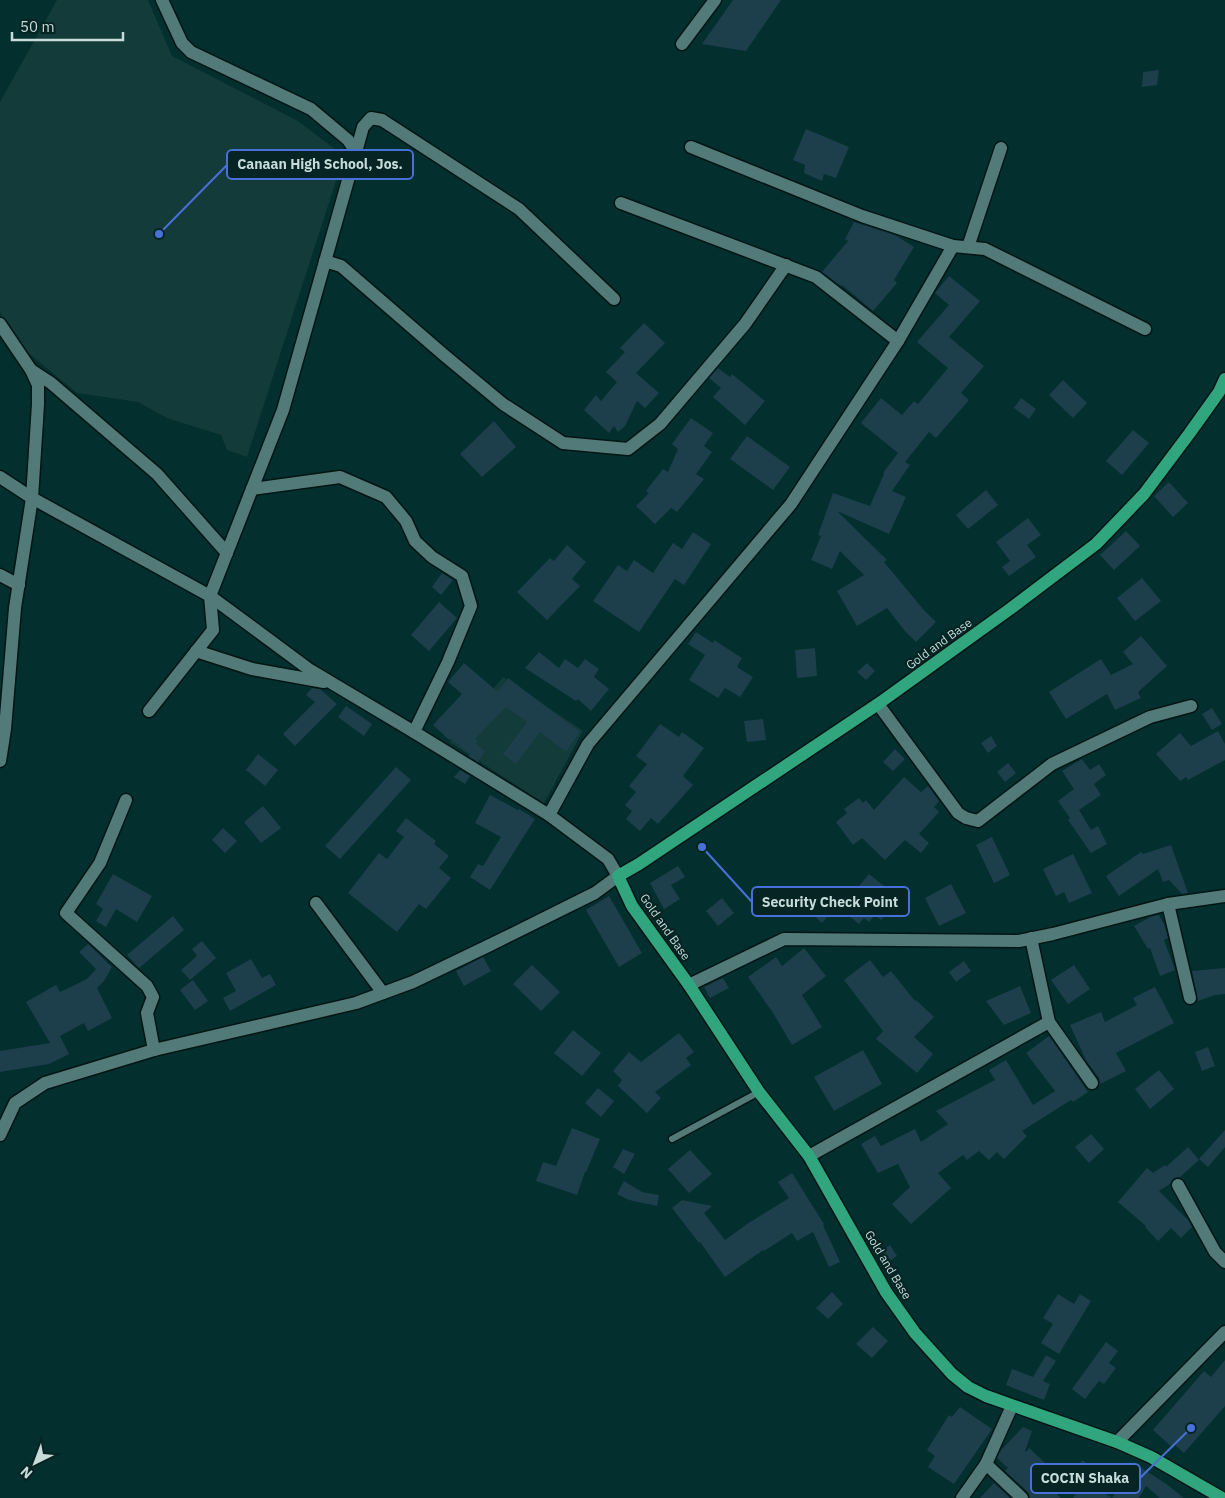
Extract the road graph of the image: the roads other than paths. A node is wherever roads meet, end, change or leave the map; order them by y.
1 (162, 0) edge
2 (715, 0) edge
3 (682, 44) dead end
4 (691, 147) dead end
5 (1001, 148) dead end
6 (356, 152) junction
7 (621, 204) dead end
8 (953, 246) junction
9 (968, 247) junction
10 (325, 261) junction
11 (786, 264) junction
12 (614, 299) dead end
13 (0, 324) edge
14 (1145, 328) dead end
15 (898, 341) junction
16 (31, 370) junction
17 (1225, 379) edge
18 (0, 477) edge
19 (252, 489) junction
20 (32, 498) junction
21 (227, 553) junction
22 (0, 574) edge
23 (19, 585) junction
24 (210, 596) junction
25 (196, 651) junction
26 (331, 683) junction
27 (878, 704) junction
28 (1191, 706) dead end
29 (149, 711) dead end
30 (414, 732) junction
31 (0, 761) edge
32 (126, 800) dead end
33 (549, 815) junction
34 (618, 876) junction
35 (1225, 896) edge
36 (316, 903) dead end
37 (1168, 904) junction
38 (1031, 938) junction
39 (689, 985) junction
40 (383, 993) junction
41 (1190, 998) dead end
42 (1049, 1022) junction
43 (154, 1050) junction
44 (1092, 1083) dead end
45 (759, 1092) junction
46 (1, 1128) edge
47 (672, 1140) dead end
48 (809, 1156) junction
49 (1178, 1185) dead end
50 (1225, 1262) edge
51 (1225, 1332) edge
52 (1012, 1406) junction
53 (1117, 1442) junction
54 (986, 1464) junction
55 (962, 1498) edge
56 (1022, 1498) edge
57 (1222, 1498) edge

1 - 6 street
2 - 3 street
4 - 8 street
5 - 9 street
6 - 10 street
6 - 12 street
7 - 11 street
8 - 9 street
8 - 15 street
9 - 14 street
10 - 11 street
10 - 19 street
11 - 15 street
13 - 16 street
15 - 33 street
16 - 20 street
16 - 21 street
17 - 27 main road, Gold and Base
18 - 20 street
19 - 21 street
19 - 30 street
20 - 23 street
20 - 24 street
21 - 24 street
22 - 23 street
23 - 31 street
24 - 25 street
24 - 26 street
25 - 26 street
25 - 29 street
26 - 30 street
27 - 28 street
27 - 34 main road, Gold and Base
30 - 33 street
32 - 43 street
33 - 34 street
34 - 39 main road, Gold and Base
34 - 40 street
35 - 37 street
36 - 40 street
37 - 38 street
37 - 41 street
38 - 39 street
38 - 42 street
39 - 45 main road, Gold and Base
40 - 43 street
42 - 44 street
42 - 48 street
43 - 46 street
45 - 47 lane
45 - 48 main road, Gold and Base
48 - 52 main road, Gold and Base
49 - 50 street
51 - 53 street
52 - 53 main road, Gold and Base
52 - 54 street
53 - 57 main road, Gold and Base
54 - 55 street
54 - 56 street

